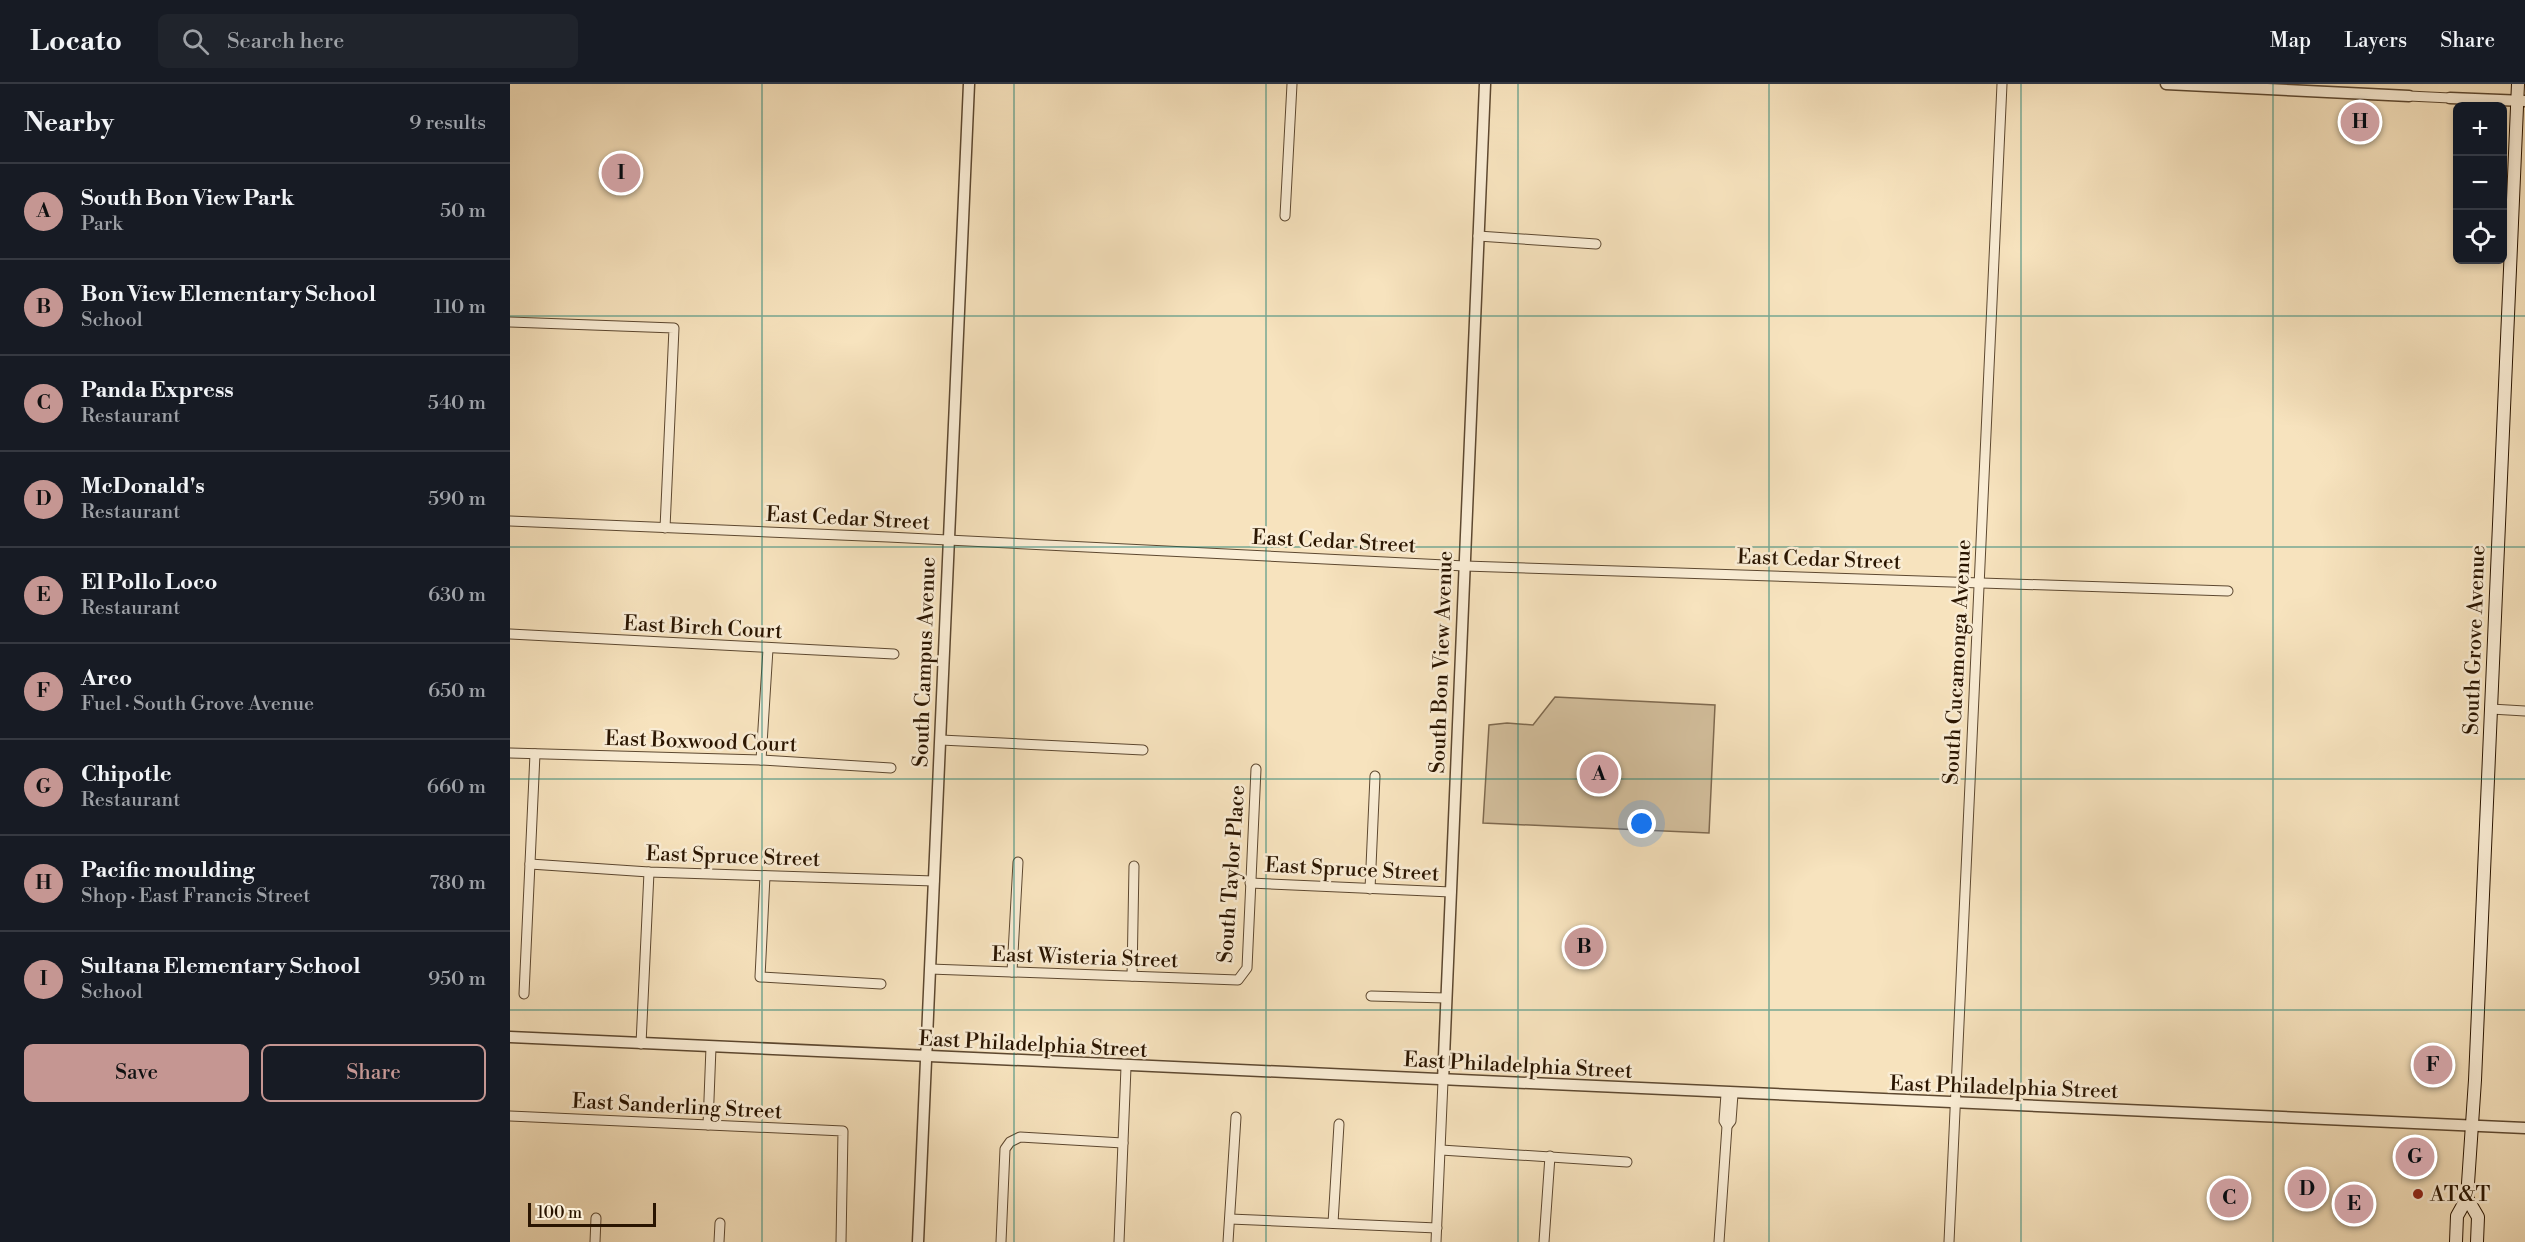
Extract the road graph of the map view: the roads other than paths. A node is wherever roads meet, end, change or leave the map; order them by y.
1 (969, 84) edge
2 (1292, 84) edge
3 (1485, 84) edge
4 (2002, 84) edge
5 (2166, 84) edge
6 (2518, 84) edge
7 (2409, 96) joint
8 (2450, 98) joint
9 (2521, 101) edge
10 (1285, 216) dead end
11 (1478, 236) junction
12 (1596, 244) dead end
13 (510, 322) edge
14 (510, 521) edge
15 (665, 528) junction
16 (948, 540) junction
17 (1465, 566) junction
18 (1979, 582) junction
19 (2228, 591) dead end
20 (510, 634) edge
21 (768, 649) junction
22 (894, 654) dead end
23 (2491, 709) junction
24 (2525, 711) edge
25 (941, 740) junction
26 (1143, 750) dead end
27 (510, 753) edge
28 (535, 754) junction
29 (761, 760) junction
30 (891, 768) dead end
31 (1256, 769) dead end
32 (1375, 776) dead end
33 (1018, 862) dead end
34 (530, 864) junction
35 (1134, 866) dead end
36 (649, 872) junction
37 (765, 876) junction
38 (934, 881) junction
39 (1251, 883) junction
40 (1370, 889) junction
41 (1451, 892) junction
42 (930, 969) junction
43 (1012, 972) junction
44 (1132, 976) junction
45 (1238, 980) joint
46 (881, 984) dead end
47 (524, 994) dead end
48 (1371, 996) dead end
49 (1446, 998) junction
50 (510, 1037) edge
51 (641, 1044) junction
52 (711, 1047) junction
53 (926, 1058) junction
54 (1126, 1067) junction
55 (1443, 1081) junction
56 (1729, 1094) junction
57 (1956, 1105) junction
58 (510, 1116) edge
59 (1236, 1118) dead end
60 (1339, 1124) dead end
61 (708, 1125) junction
62 (2472, 1126) junction
63 (2525, 1128) edge
64 (1123, 1143) junction
65 (1441, 1150) junction
66 (1550, 1156) junction
67 (1627, 1162) dead end
68 (2467, 1198) junction
69 (596, 1218) dead end
70 (1230, 1219) junction
71 (720, 1222) dead end
72 (1333, 1223) junction
73 (1437, 1228) junction
74 (595, 1242) edge
75 (719, 1242) edge
76 (841, 1242) edge
77 (918, 1242) edge
78 (1001, 1242) edge
79 (1119, 1242) edge
80 (1228, 1242) edge
81 (1437, 1242) edge
82 (1544, 1242) edge
83 (1719, 1242) edge
84 (1949, 1242) edge
85 (2456, 1242) edge
86 (2477, 1242) edge

1 - 16 street, South Campus Avenue
2 - 10 street
3 - 11 street, South Bon View Avenue
4 - 18 street, South Cucamonga Avenue
5 - 7 street
6 - 9 main road, South Grove Avenue
7 - 8 street
8 - 9 street
9 - 23 main road, South Grove Avenue
11 - 12 street
11 - 17 street, South Bon View Avenue
13 - 15 street
14 - 15 street, East Cedar Street
15 - 16 street, East Cedar Street
16 - 17 street, East Cedar Street
16 - 25 street, South Campus Avenue
17 - 18 street, East Cedar Street
17 - 41 street, South Bon View Avenue
18 - 19 street, East Cedar Street
18 - 57 street, South Cucamonga Avenue
20 - 21 street, East Birch Court
21 - 22 street, East Birch Court
21 - 29 street
23 - 24 street
23 - 62 main road, South Grove Avenue
25 - 26 street
25 - 38 street, South Campus Avenue
27 - 28 street, East Boxwood Court
28 - 29 street, East Boxwood Court
28 - 34 street
29 - 30 street, East Boxwood Court
31 - 39 street, South Taylor Place
32 - 40 street
33 - 43 street
34 - 36 street, East Spruce Street
34 - 47 street
35 - 44 street
36 - 37 street, East Spruce Street
36 - 51 street
37 - 38 street, East Spruce Street
37 - 46 street
38 - 42 street, South Campus Avenue
39 - 40 street, East Spruce Street
39 - 45 street, South Taylor Place
40 - 41 street, East Spruce Street
41 - 49 street, South Bon View Avenue
42 - 43 street, East Wisteria Street
42 - 53 street, South Campus Avenue
43 - 44 street, East Wisteria Street
44 - 45 street, East Wisteria Street
48 - 49 street
49 - 55 street, South Bon View Avenue
50 - 51 street, East Philadelphia Street
51 - 52 street, East Philadelphia Street
52 - 53 street, East Philadelphia Street
52 - 61 street
53 - 54 street, East Philadelphia Street
53 - 77 street, South Campus Avenue
54 - 55 street, East Philadelphia Street
54 - 64 street
55 - 56 street, East Philadelphia Street
55 - 65 street, South Bon View Avenue
56 - 57 street, East Philadelphia Street
56 - 83 street
57 - 62 street, East Philadelphia Street
57 - 84 street, South Cucamonga Avenue
58 - 61 street, East Sanderling Street
59 - 70 street
60 - 72 street
61 - 76 street, East Sanderling Street
62 - 63 street, East Philadelphia Street
62 - 68 main road, South Grove Avenue
64 - 78 street
64 - 79 street
65 - 66 street
65 - 73 street, South Bon View Avenue
66 - 67 street
66 - 82 street
68 - 85 main road, South Grove Avenue
68 - 86 main road, South Grove Avenue
69 - 74 street
70 - 72 street
70 - 80 street
71 - 75 street
72 - 73 street
73 - 81 street, South Bon View Avenue

